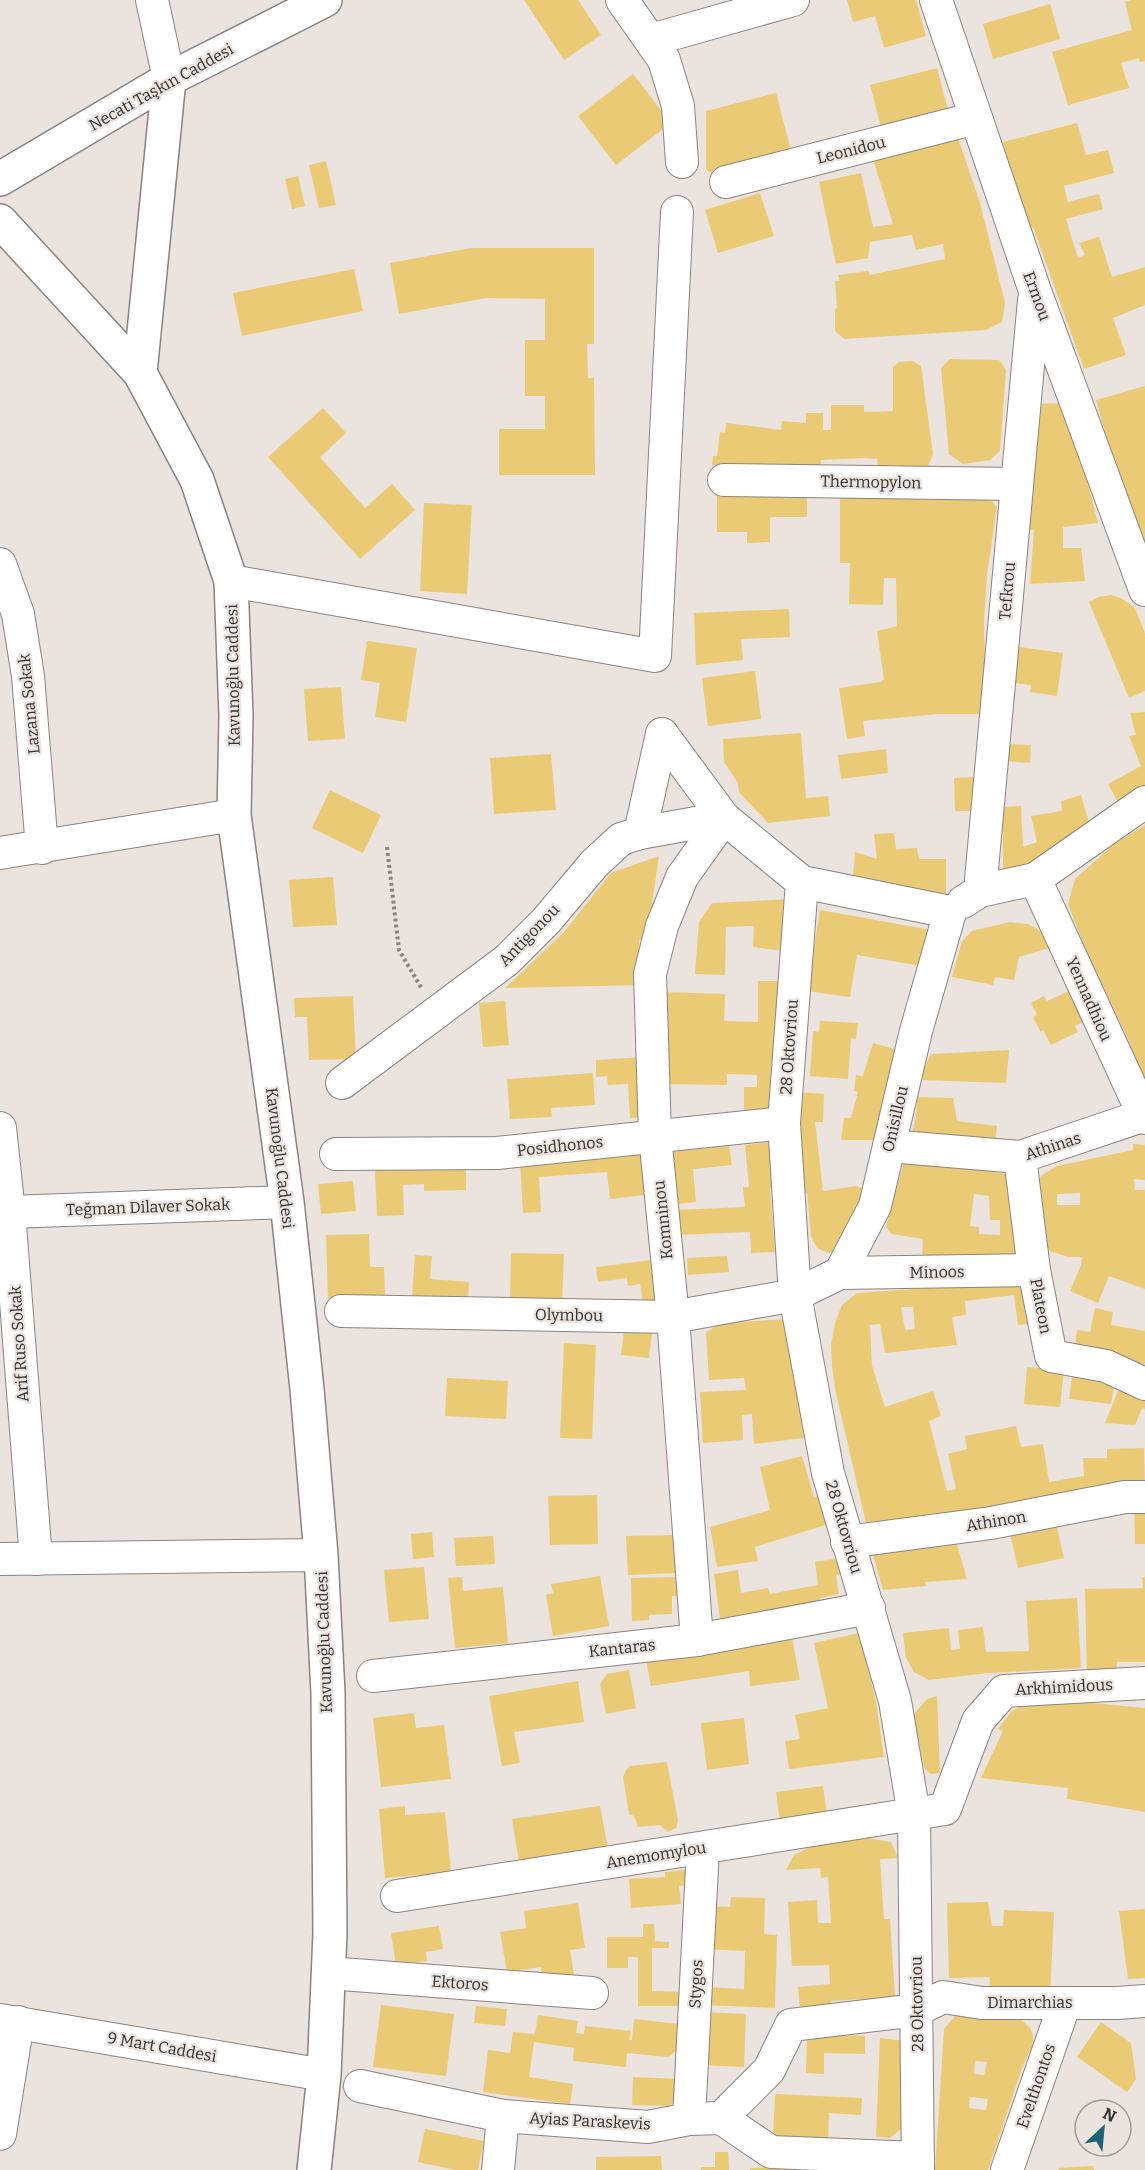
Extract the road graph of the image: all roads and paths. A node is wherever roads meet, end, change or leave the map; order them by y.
1 (152, 0) edge
2 (325, 0) edge
3 (622, 0) edge
4 (793, 0) edge
5 (936, 0) edge
6 (651, 40) junction
7 (170, 79) junction
8 (976, 118) junction
9 (682, 162) dead end
10 (0, 179) edge
11 (726, 182) dead end
12 (677, 212) dead end
13 (0, 221) edge
14 (1035, 291) junction
15 (140, 373) junction
16 (724, 480) dead end
17 (1017, 484) junction
18 (0, 564) edge
19 (1142, 577) edge
20 (231, 581) junction
21 (1145, 802) edge
22 (234, 815) junction
23 (724, 818) junction
24 (640, 833) junction
25 (387, 847) dead end
26 (42, 848) junction
27 (0, 853) edge
28 (1035, 879) junction
29 (801, 882) junction
30 (980, 891) junction
31 (950, 912) junction
32 (435, 1012) junction
33 (342, 1083) dead end
34 (1144, 1117) edge
35 (784, 1123) junction
36 (0, 1130) edge
37 (655, 1136) junction
38 (889, 1146) junction
39 (336, 1154) dead end
40 (1020, 1157) junction
41 (287, 1202) junction
42 (9, 1212) junction
43 (1034, 1270) junction
44 (840, 1273) junction
45 (795, 1295) junction
46 (340, 1311) dead end
47 (672, 1317) junction
48 (1145, 1384) edge
49 (1145, 1497) edge
50 (847, 1542) junction
51 (321, 1555) junction
52 (0, 1559) edge
53 (36, 1559) junction
54 (869, 1608) junction
55 (697, 1640) junction
56 (373, 1676) dead end
57 (1145, 1683) edge
58 (915, 1815) junction
59 (703, 1848) junction
60 (397, 1896) dead end
61 (328, 1973) junction
62 (592, 1993) dead end
63 (1145, 2001) edge
64 (1065, 2003) junction
65 (917, 2010) junction
66 (9, 2021) edge
67 (324, 2075) junction
68 (360, 2086) dead end
69 (503, 2116) junction
70 (721, 2118) junction
71 (689, 2119) junction
72 (0, 2134) edge
73 (918, 2164) edge
74 (314, 2170) edge
75 (498, 2170) edge
76 (1007, 2170) edge

1 - 7 street
2 - 7 main road, Necati Taşkın Caddesi
3 - 6 street
4 - 6 street
5 - 8 street, Ermou
6 - 9 street
7 - 10 main road, Necati Taşkın Caddesi
7 - 15 main road
8 - 11 street, Leonidou
8 - 14 street, Ermou
12 - 20 street
13 - 15 main road, Kavunoğlu Caddesi
14 - 17 street, Tefkrou
14 - 19 street, Ermou
15 - 20 main road, Kavunoğlu Caddesi
16 - 17 street, Thermopylon
17 - 30 street, Tefkrou
18 - 26 street, Lazana Sokak
20 - 22 main road, Kavunoğlu Caddesi
21 - 28 street
22 - 26 street
22 - 41 main road, Kavunoğlu Caddesi
23 - 24 street, Antigonou
23 - 24 street
23 - 29 street
23 - 37 street, Komninou
24 - 32 street, Antigonou
25 - 32 path
26 - 27 street
28 - 30 street
28 - 34 street, Yennadhiou
29 - 31 street
29 - 35 street, 28 Oktovriou
30 - 31 street
31 - 38 street, Onisillou
32 - 33 street, Antigonou
34 - 40 street, Athinas
35 - 37 street, Posidhonos
35 - 45 street, 28 Oktovriou
36 - 42 street, Arif Ruso Sokak
37 - 39 street, Posidhonos
37 - 47 street, Komninou
38 - 40 street, Athinas
38 - 44 street, Onisillou
40 - 43 street, Plateon
41 - 42 street, Teğman Dilaver Sokak
41 - 51 main road, Kavunoğlu Caddesi
42 - 53 street, Arif Ruso Sokak
43 - 44 street, Minoos
43 - 48 street, Plateon
44 - 45 street
45 - 47 street, Olymbou
45 - 50 street, 28 Oktovriou
46 - 47 street, Olymbou
47 - 55 street, Komninou
49 - 50 street, Athinon
50 - 54 street, 28 Oktovriou
51 - 53 street
51 - 61 main road, Kavunoğlu Caddesi
52 - 53 street
54 - 55 street, Kantaras
54 - 58 street, 28 Oktovriou
55 - 56 street, Kantaras
57 - 58 street, Arkhimidous
58 - 59 street, Anemomylou
58 - 65 street, 28 Oktovriou
59 - 60 street, Anemomylou
59 - 71 street, Stygos
61 - 62 street, Ektoros
61 - 67 main road, Kavunoğlu Caddesi
63 - 64 street, Dimarchias
64 - 65 street, Dimarchias
64 - 76 street, Evelthontos
65 - 70 street
65 - 73 street, 28 Oktovriou
66 - 67 street, 9 Mart Caddesi
66 - 72 street
67 - 74 main road, Kavunoğlu Caddesi
68 - 69 street, Ayias Paraskevis
69 - 71 street, Ayias Paraskevis
69 - 75 street
70 - 71 street, Ayias Paraskevis
70 - 73 street

